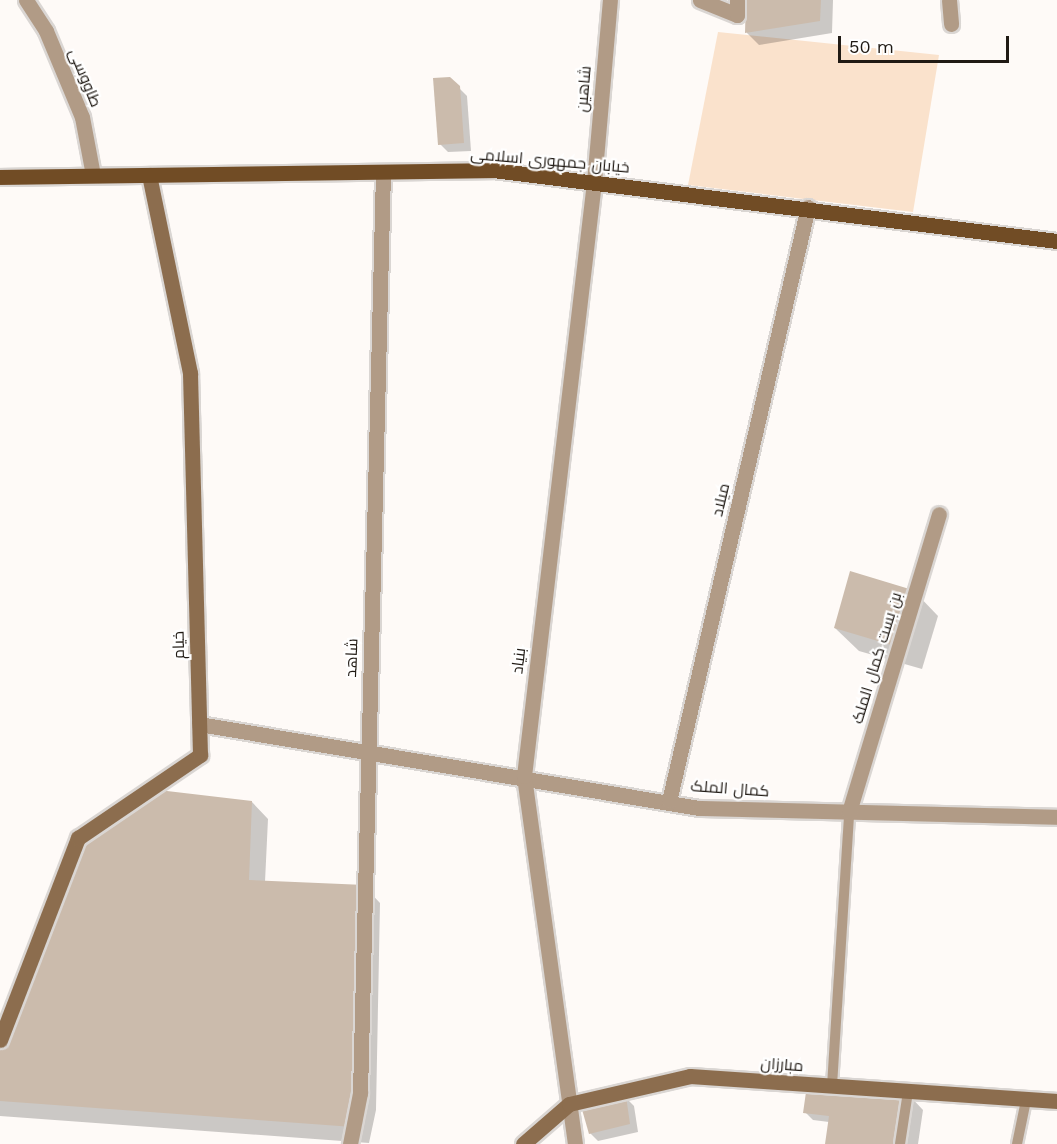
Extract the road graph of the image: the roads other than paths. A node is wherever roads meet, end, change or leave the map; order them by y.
1 (26, 0) edge
2 (610, 0) edge
3 (700, 0) edge
4 (737, 0) edge
5 (949, 0) edge
6 (951, 24) dead end
7 (383, 172) junction
8 (93, 175) junction
9 (149, 175) junction
10 (0, 177) edge
11 (594, 182) junction
12 (808, 207) junction
13 (1057, 241) edge
14 (939, 514) dead end
15 (199, 724) junction
16 (368, 756) junction
17 (524, 776) junction
18 (669, 801) junction
19 (849, 812) junction
20 (1057, 817) edge
21 (0, 1040) edge
22 (832, 1086) junction
23 (908, 1092) junction
24 (1026, 1100) junction
25 (1057, 1101) edge
26 (569, 1104) junction
27 (350, 1144) edge
28 (523, 1144) edge
29 (575, 1144) edge
30 (900, 1144) edge
31 (1017, 1144) edge

1 - 8 street, طاووسی
2 - 11 street, شاهین
3 - 4 street
5 - 6 street
7 - 9 main road, خیابان جمهوری اسلامی
7 - 11 main road, خیابان جمهوری اسلامی
7 - 16 street, شاهد
8 - 9 main road, خیابان جمهوری اسلامی
8 - 10 main road, خیابان جمهوری اسلامی
9 - 15 street, خیام
11 - 12 main road, خیابان جمهوری اسلامی
11 - 17 street, بنیاد
12 - 13 main road, خیابان جمهوری اسلامی
12 - 18 street, میلاد
14 - 19 street, بن بست کمال الملک
15 - 16 street, کمال الملک
15 - 21 street, خیام
16 - 17 street, کمال الملک
16 - 27 street, شاهد
17 - 18 street, کمال الملک
17 - 26 street, بنیاد
18 - 19 street, کمال الملک
19 - 20 street, کمال الملک
19 - 22 lane
22 - 23 street, مبارزان
22 - 26 street, مبارزان
23 - 24 street, مبارزان
23 - 30 lane
24 - 25 street, مبارزان
24 - 31 lane
26 - 28 street, مبارزان
26 - 29 street, بنیاد

